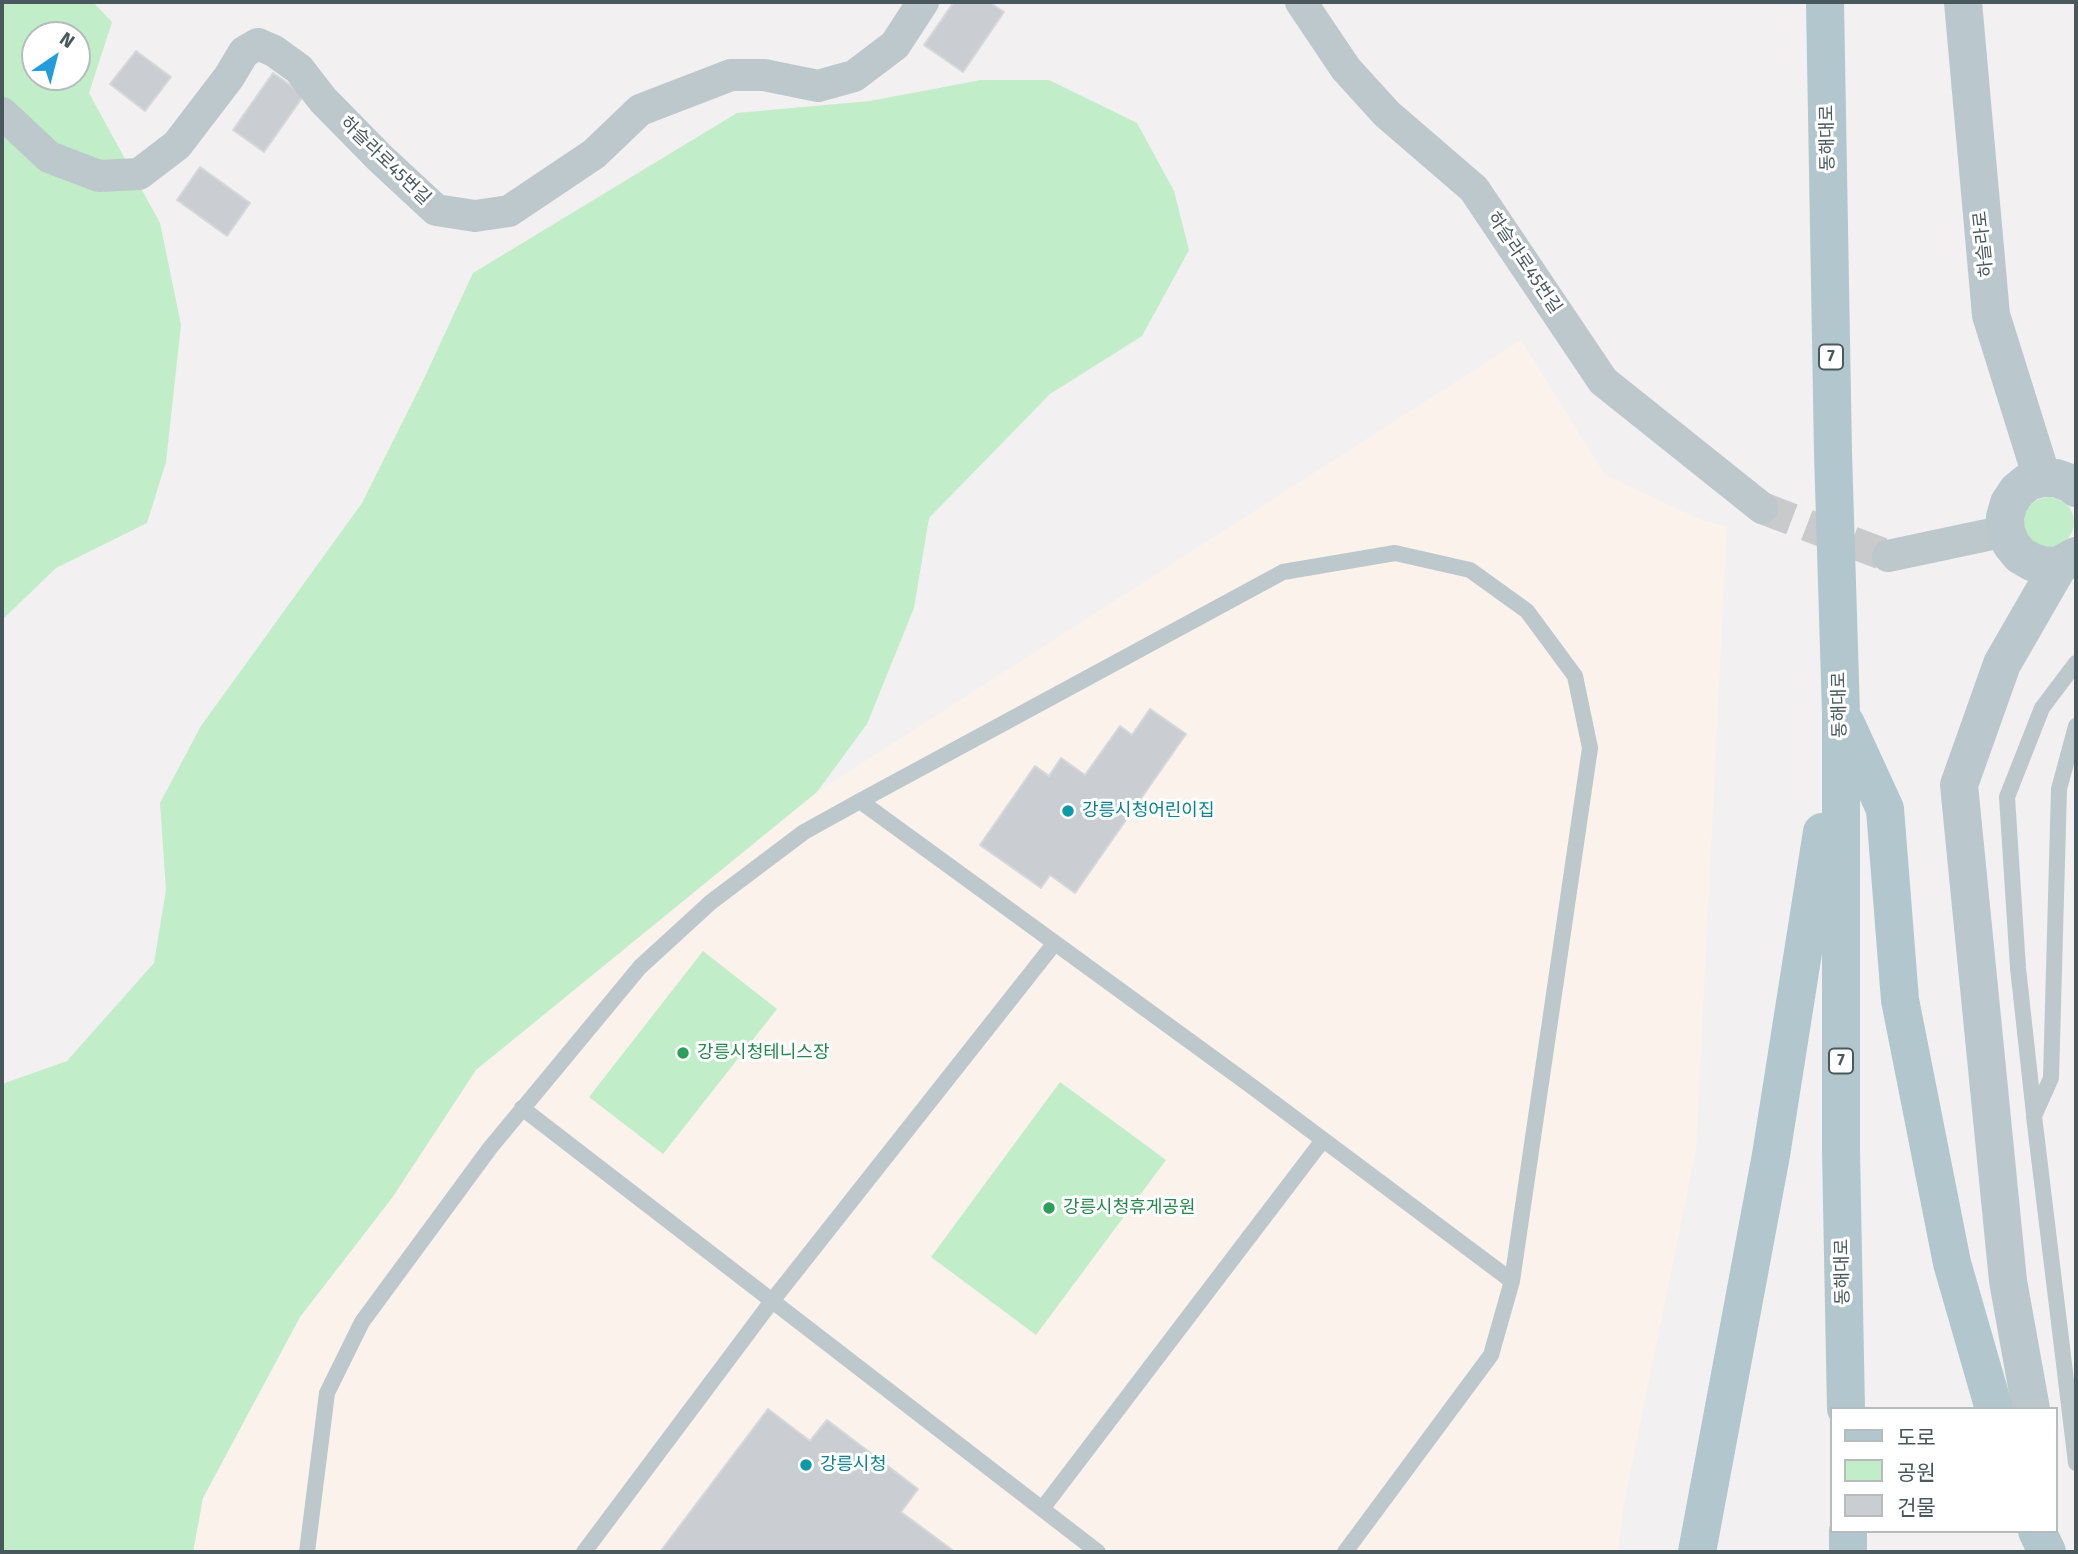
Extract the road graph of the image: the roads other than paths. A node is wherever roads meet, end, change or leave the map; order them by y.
1 (923, 2) edge
2 (1301, 2) edge
3 (1825, 2) edge
4 (1963, 2) edge
5 (2, 113) edge
6 (2059, 483) edge
7 (1762, 508) tunnel mouth
8 (2006, 531) junction
9 (1888, 556) tunnel mouth
10 (2072, 559) edge
11 (2076, 663) edge
12 (1841, 713) junction
13 (2076, 726) edge
14 (860, 801) junction
15 (1054, 944) junction
16 (522, 1108) junction
17 (2034, 1116) junction
18 (1323, 1140) junction
19 (1512, 1281) junction
20 (772, 1301) junction
21 (1846, 1407) edge
22 (1993, 1407) edge
23 (2031, 1407) edge
24 (2076, 1462) edge
25 (1042, 1509) junction
26 (1848, 1533) edge
27 (2038, 1533) edge
28 (2051, 1533) edge
29 (307, 1552) edge
30 (584, 1552) edge
31 (1098, 1552) edge
32 (1345, 1552) edge
33 (1697, 1552) edge
34 (1848, 1552) edge
35 (2047, 1552) edge
36 (2059, 1552) edge

1 - 5 street, 하슬라로45번길
2 - 7 street, 하슬라로45번길
3 - 12 main road, 동해대로 / 7
4 - 6 street, 하슬라로
6 - 8 street
8 - 9 street
8 - 10 street
10 - 23 street
11 - 17 lane
12 - 21 main road, 동해대로 / 7
12 - 22 main road
12 - 33 main road
13 - 17 lane
14 - 15 lane
14 - 16 lane
14 - 19 lane
15 - 18 lane
15 - 20 lane
16 - 20 lane
16 - 29 lane
17 - 24 lane
18 - 19 lane
18 - 25 lane
19 - 32 lane
20 - 25 lane
20 - 30 lane
25 - 31 lane
26 - 34 main road
27 - 35 main road
28 - 36 street

